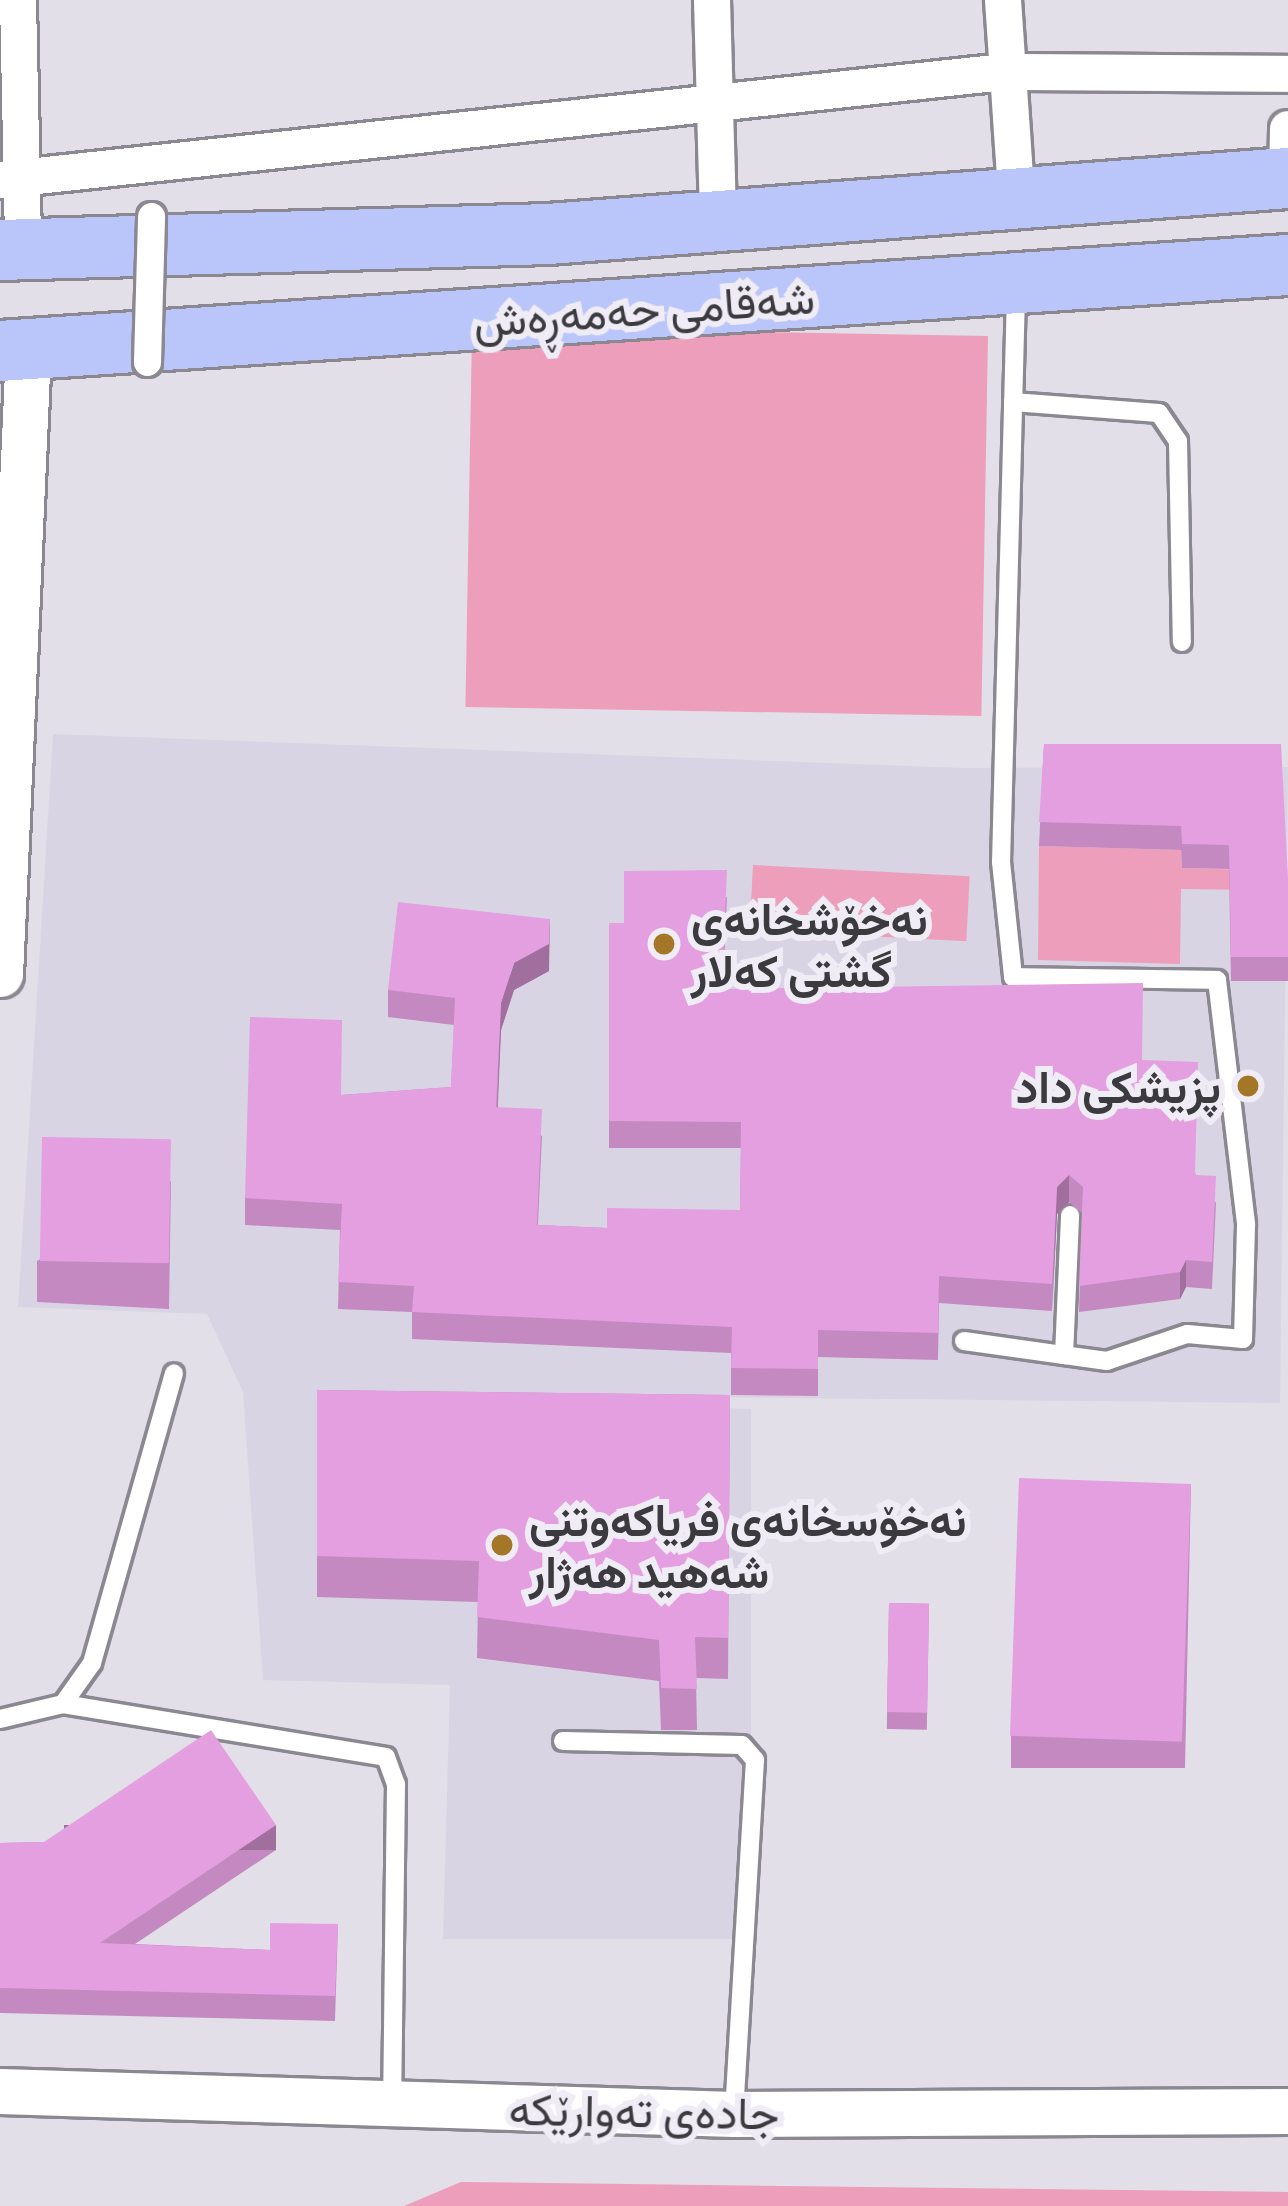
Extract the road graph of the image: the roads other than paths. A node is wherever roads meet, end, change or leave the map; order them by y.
1 (18, 0) edge
2 (712, 0) edge
3 (1003, 0) edge
4 (1004, 72) junction
5 (1288, 74) edge
6 (719, 100) junction
7 (1288, 129) edge
8 (1287, 178) edge
9 (12, 179) edge
10 (1016, 191) junction
11 (151, 216) dead end
12 (718, 216) junction
13 (12, 249) edge
14 (1288, 265) edge
15 (1016, 283) junction
16 (14, 350) edge
17 (147, 362) dead end
18 (1013, 402) junction
19 (1182, 642) dead end
20 (2, 818) edge
21 (0, 974) edge
22 (1070, 1215) edge
23 (964, 1341) dead end
24 (1064, 1355) junction
25 (174, 1373) dead end
26 (63, 1704) junction
27 (0, 1719) edge
28 (563, 1741) dead end
29 (0, 2091) edge
30 (392, 2103) junction
31 (1288, 2111) edge
32 (734, 2114) junction

1 - 9 street
2 - 6 street
3 - 4 street
4 - 5 street
4 - 6 street
4 - 10 street
6 - 9 street
6 - 12 street
7 - 8 street
8 - 10 highway, شەقامی حەمەڕەش
9 - 13 street
10 - 12 highway, شەقامی حەمەڕەش
11 - 17 street, bridge
12 - 13 highway, شەقامی حەمەڕەش
14 - 15 highway, شەقامی حەمەڕەش
15 - 16 highway, شەقامی حەمەڕەش
15 - 18 lane
16 - 20 street
18 - 19 lane
18 - 24 lane
20 - 21 street
22 - 24 lane
23 - 24 lane
25 - 26 lane
26 - 27 lane
26 - 30 lane
28 - 32 lane
29 - 30 street, جادەی تەوارێکە
30 - 32 street, جادەی تەوارێکە
31 - 32 street, جادەی تەوارێکە

